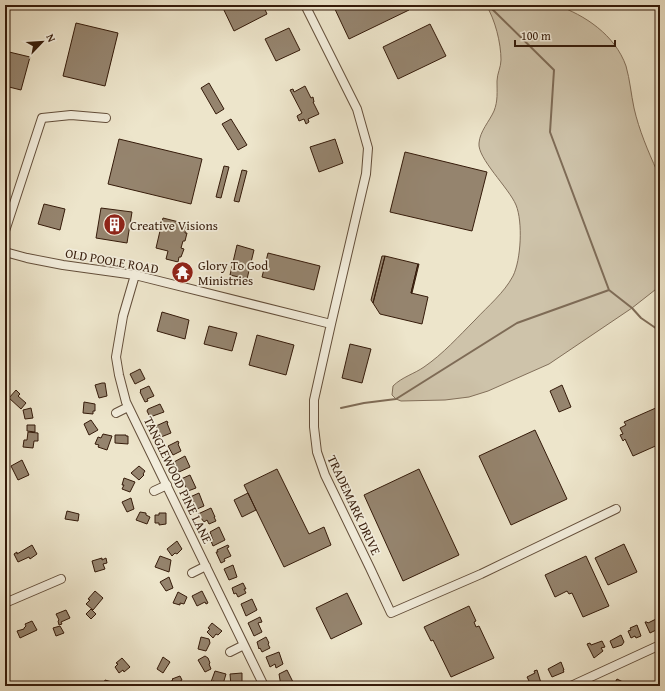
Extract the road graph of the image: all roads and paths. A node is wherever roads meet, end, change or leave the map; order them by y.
1 (305, 5) edge
2 (106, 118) dead end
3 (5, 231) edge
4 (5, 252) edge
5 (135, 275) junction
6 (331, 324) junction
7 (128, 407) junction
8 (116, 413) dead end
9 (167, 485) junction
10 (154, 492) dead end
11 (616, 509) dead end
12 (206, 566) junction
13 (192, 573) dead end
14 (61, 579) dead end
15 (5, 603) edge
16 (244, 645) junction
17 (660, 645) edge
18 (230, 652) dead end
19 (264, 686) edge
20 (571, 686) edge

1 - 6 street, TRADEMARK DRIVE
2 - 3 street
4 - 5 street, OLD POOLE ROAD
5 - 6 street, OLD POOLE ROAD
5 - 7 street, TANGLEWOOD PINE LANE
6 - 11 street, TRADEMARK DRIVE
7 - 8 street
7 - 9 street, TANGLEWOOD PINE LANE
9 - 10 street
9 - 12 street, TANGLEWOOD PINE LANE
12 - 13 street
12 - 16 street, TANGLEWOOD PINE LANE
14 - 15 street
16 - 18 street
16 - 19 street, TANGLEWOOD PINE LANE
17 - 20 street

